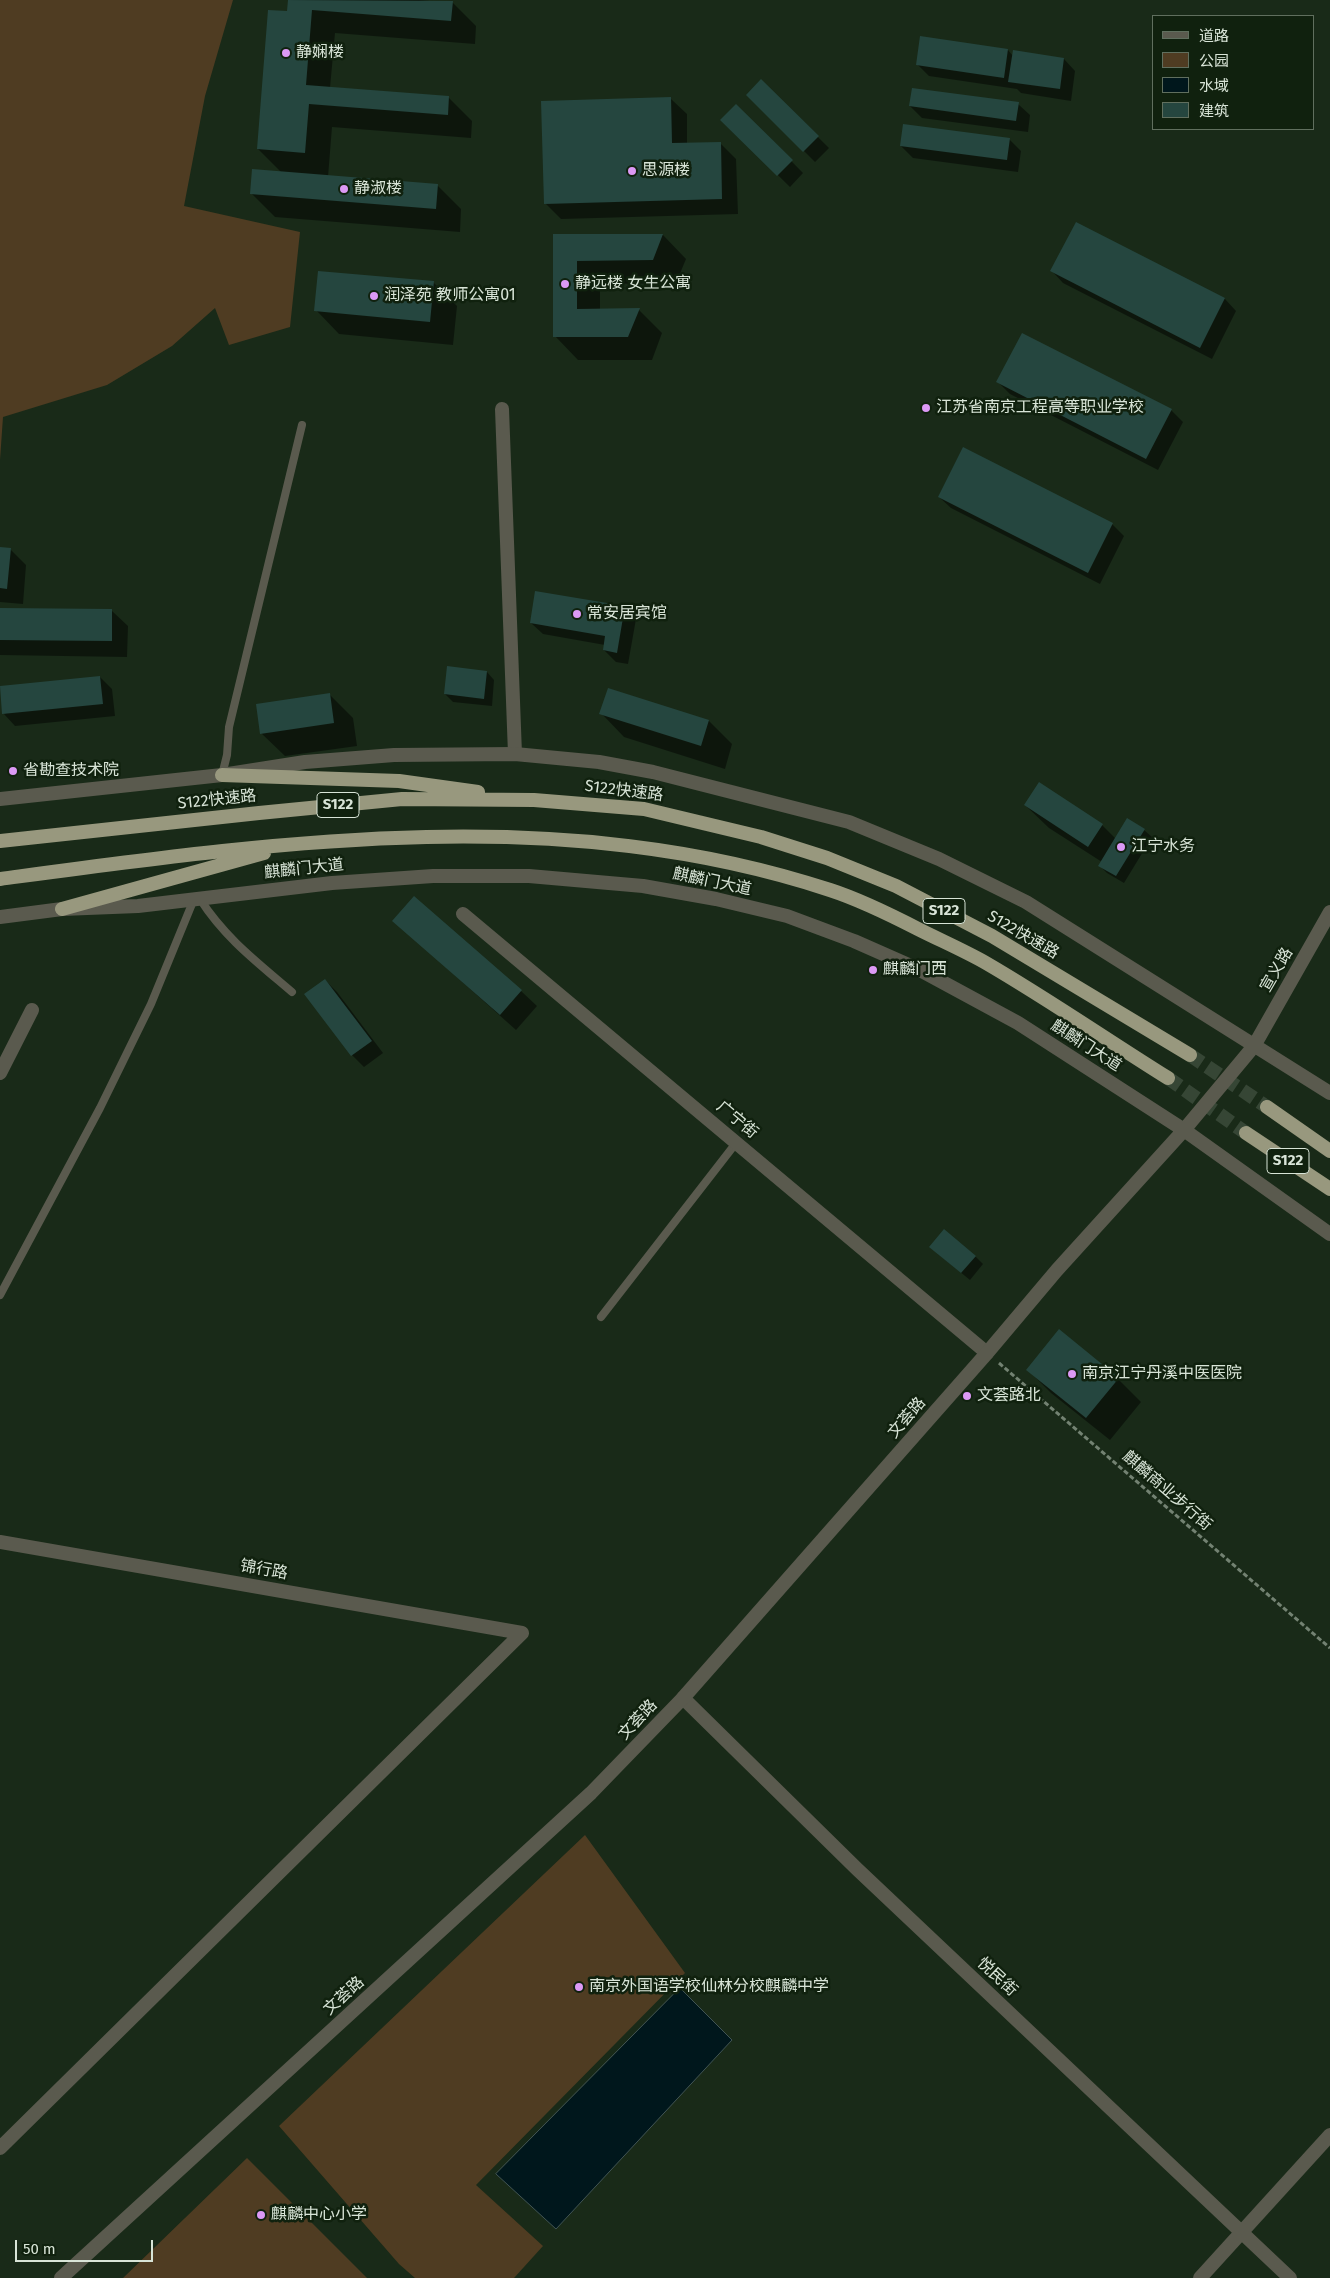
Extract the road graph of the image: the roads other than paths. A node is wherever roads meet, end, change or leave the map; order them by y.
1 (502, 409) dead end
2 (302, 425) dead end
3 (516, 754) junction
4 (222, 775) junction
5 (0, 799) edge
6 (534, 800) junction
7 (0, 841) edge
8 (302, 842) junction
9 (0, 879) edge
10 (197, 899) junction
11 (62, 908) junction
12 (1330, 912) edge
13 (464, 914) dead end
14 (0, 916) edge
15 (292, 992) dead end
16 (32, 1010) dead end
17 (1254, 1046) junction
18 (1190, 1055) tunnel mouth
19 (0, 1073) edge
20 (1168, 1078) tunnel mouth
21 (1330, 1093) edge
22 (1267, 1107) tunnel mouth
23 (1184, 1130) junction
24 (1246, 1133) tunnel mouth
25 (736, 1143) junction
26 (1330, 1151) edge
27 (1330, 1189) edge
28 (1330, 1234) edge
29 (0, 1295) edge
30 (601, 1317) dead end
31 (988, 1353) junction
32 (0, 1542) edge
33 (683, 1698) junction
34 (1330, 2135) edge
35 (0, 2148) edge
36 (1242, 2232) junction
37 (61, 2278) edge
38 (1200, 2278) edge
39 (1290, 2278) edge

1 - 3 street
2 - 4 lane
3 - 4 street
3 - 17 street
4 - 5 street
4 - 6 highway
6 - 7 highway, S122快速路 / S122
6 - 18 highway, S122快速路 / S122
8 - 9 highway, S122
8 - 11 highway
8 - 20 highway, S122
10 - 11 street, 麒麟门大道
10 - 15 lane
10 - 23 street, 麒麟门大道
10 - 29 lane
11 - 14 street, 麒麟门大道
12 - 17 street, 宣义路
13 - 25 street, 广宁街
16 - 19 street
17 - 21 street
17 - 23 street, 宣义路
22 - 26 highway, S122
23 - 28 street, 麒麟门大道
23 - 31 street, 文荟路
24 - 27 highway, S122
25 - 30 lane
25 - 31 street, 广宁街
31 - 33 street, 文荟路
32 - 35 street, 锦行路
33 - 36 street, 悦民街
33 - 37 street, 文荟路
34 - 36 street
36 - 38 street
36 - 39 street, 悦民街

